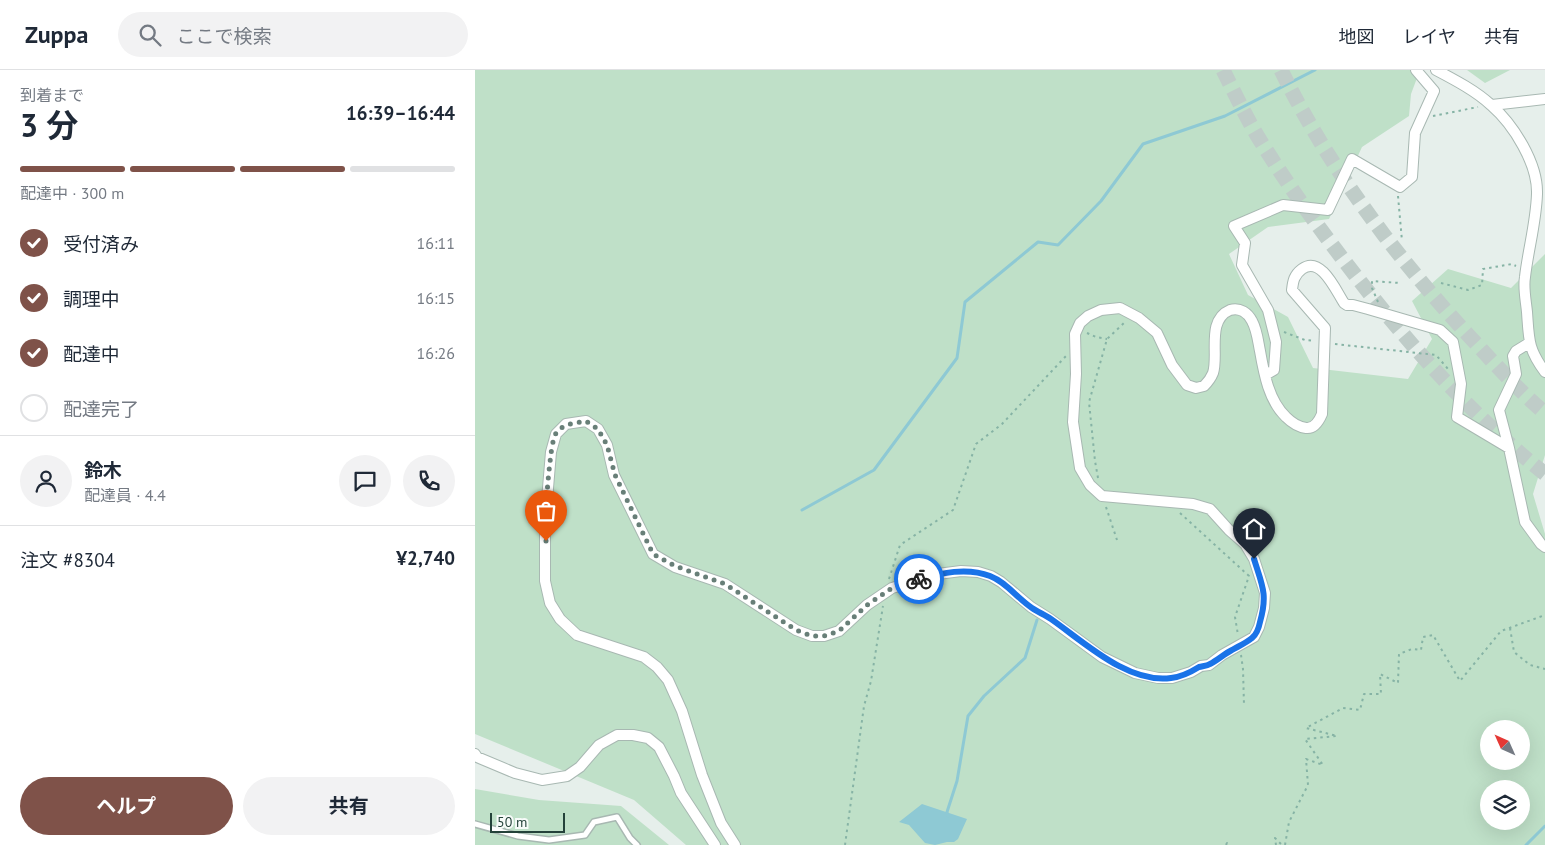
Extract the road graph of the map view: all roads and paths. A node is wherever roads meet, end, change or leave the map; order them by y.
1 (1416, 70) edge
2 (1437, 70) edge
3 (1545, 99) edge
4 (1492, 105) junction
5 (1421, 118) junction
6 (1397, 185) junction
7 (1402, 241) dead end
8 (1526, 271) junction
9 (1441, 283) dead end
10 (1400, 284) dead end
11 (1384, 313) junction
12 (1132, 316) junction
13 (1273, 328) junction
14 (1077, 329) junction
15 (1107, 339) junction
16 (1325, 343) junction
17 (1529, 343) junction
18 (1449, 369) dead end
19 (1545, 372) edge
20 (1265, 375) junction
21 (1509, 448) junction
22 (1098, 478) dead end
23 (1102, 496) junction
24 (1169, 502) junction
25 (1117, 540) dead end
26 (1545, 547) edge
27 (1545, 615) edge
28 (1510, 628) junction
29 (1240, 645) junction
30 (1545, 669) edge
31 (1244, 705) dead end
32 (475, 754) edge
33 (475, 824) edge
34 (637, 845) edge
35 (715, 845) edge
36 (735, 845) edge
37 (1276, 845) edge
38 (1284, 845) edge

1 - 5 street
2 - 4 street
3 - 4 street
4 - 5 path
4 - 8 street
5 - 6 street
6 - 7 path
6 - 13 street
8 - 9 path
8 - 17 street
10 - 11 path
11 - 16 street
11 - 21 street
12 - 14 street
12 - 15 path
12 - 20 street
13 - 16 path
13 - 20 street
14 - 15 path
14 - 23 street
15 - 22 path
16 - 18 path
16 - 20 street
17 - 19 street
17 - 21 street
21 - 26 street
23 - 24 street
23 - 25 path
24 - 29 path
24 - 29 street
27 - 28 path
28 - 30 path
28 - 38 path
29 - 31 path
29 - 36 street
32 - 35 street
33 - 34 lane
37 - 38 path

